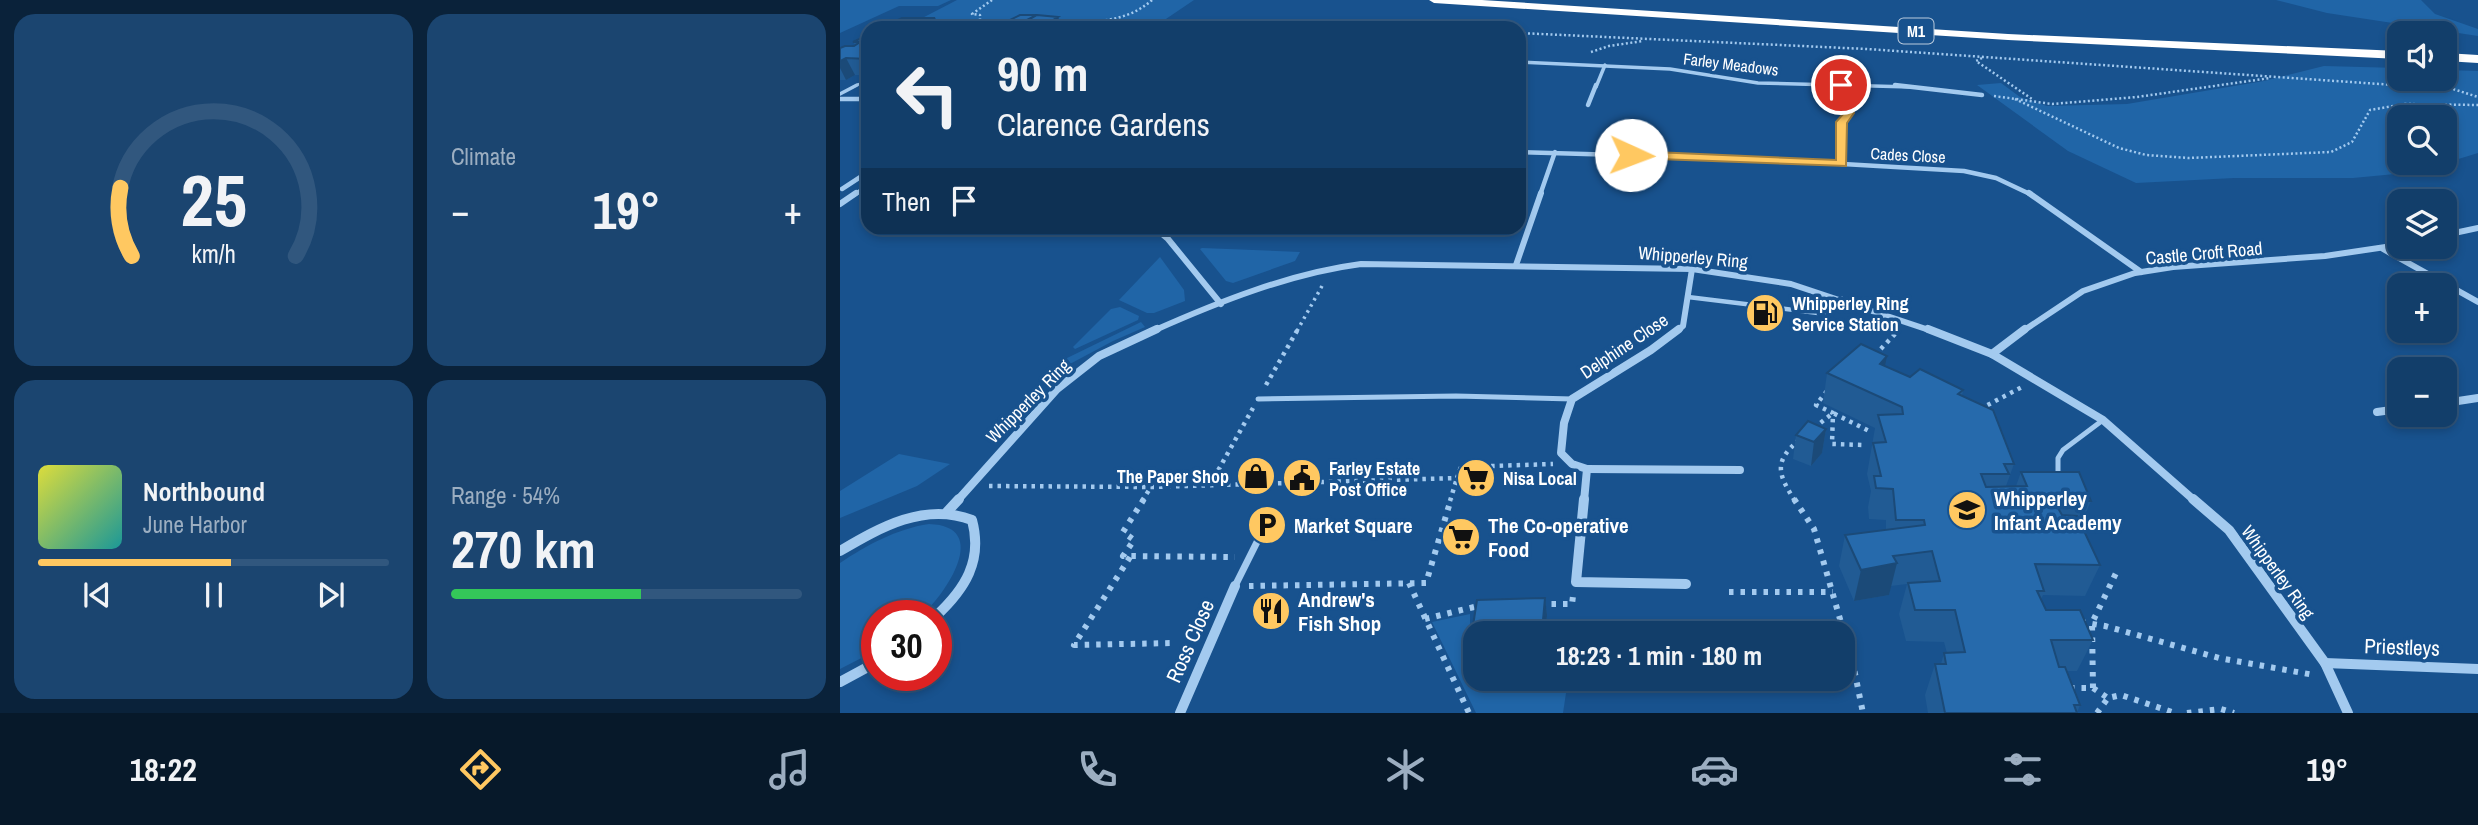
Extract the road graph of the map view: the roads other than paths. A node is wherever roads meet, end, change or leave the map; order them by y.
1 (1433, 0) edge
2 (1544, 0) edge
3 (2387, 46) edge
4 (2457, 49) edge
5 (2478, 50) edge
6 (2387, 54) edge
7 (2457, 58) edge
8 (2478, 59) edge
9 (1526, 62) edge
10 (1605, 65) junction
11 (861, 83) dead end
12 (1841, 85) junction
13 (840, 94) edge
14 (1982, 95) road end
15 (840, 99) edge
16 (861, 99) edge
17 (1588, 105) dead end
18 (1526, 152) edge
19 (1555, 152) junction
20 (1842, 164) junction
21 (861, 176) edge
22 (841, 189) edge
23 (861, 189) edge
24 (861, 192) edge
25 (840, 204) edge
26 (2478, 228) edge
27 (2457, 233) edge
28 (1163, 235) edge
29 (2387, 248) edge
30 (2382, 249) junction
31 (1516, 265) junction
32 (1692, 269) junction
33 (2141, 272) junction
34 (1688, 297) junction
35 (1842, 299) junction
36 (2478, 302) edge
37 (1221, 304) junction
38 (1992, 354) junction
39 (2478, 398) edge
40 (1258, 399) road end
41 (1572, 399) junction
42 (2457, 401) edge
43 (2387, 411) edge
44 (2377, 412) dead end
45 (2104, 420) junction
46 (1587, 470) junction
47 (1740, 470) dead end
48 (2058, 479) edge
49 (947, 512) junction
50 (1258, 540) dead end
51 (840, 551) edge
52 (1686, 584) dead end
53 (1235, 586) joint
54 (951, 600) edge
55 (2325, 663) junction
56 (2478, 669) edge
57 (861, 671) edge
58 (840, 682) edge
59 (1180, 713) edge
60 (2348, 713) edge

1 - 6 highway, M1
2 - 3 highway, M1
4 - 5 highway
7 - 8 highway
9 - 10 street, Farley Meadows
10 - 12 street, Farley Meadows
10 - 17 street
11 - 13 lane
12 - 14 street, Farley Meadows
12 - 20 street
15 - 16 street
18 - 19 street, Cades Close
19 - 20 street, Cades Close
19 - 31 street
20 - 33 street, Cades Close
21 - 22 street
22 - 23 street
24 - 25 street
26 - 27 street
28 - 37 street
29 - 30 street, Castle Croft Road
30 - 33 street, Castle Croft Road
30 - 36 street
31 - 32 street, Whipperley Ring
31 - 37 street, Whipperley Ring
32 - 34 street, Delphine Close
32 - 35 street, Whipperley Ring
33 - 38 street, Castle Croft Road
34 - 35 lane
34 - 41 street, Delphine Close
35 - 38 street, Whipperley Ring
37 - 49 street, Whipperley Ring
38 - 45 street, Whipperley Ring
39 - 42 street
40 - 41 lane
41 - 46 street, Delphine Close
43 - 44 street
45 - 48 lane
45 - 55 street, Whipperley Ring
46 - 47 street
46 - 52 street
49 - 51 street
49 - 54 street
50 - 53 lane
53 - 59 street, Ross Close
55 - 56 street, Priestleys
55 - 60 street, Whipperley Ring
57 - 58 street

